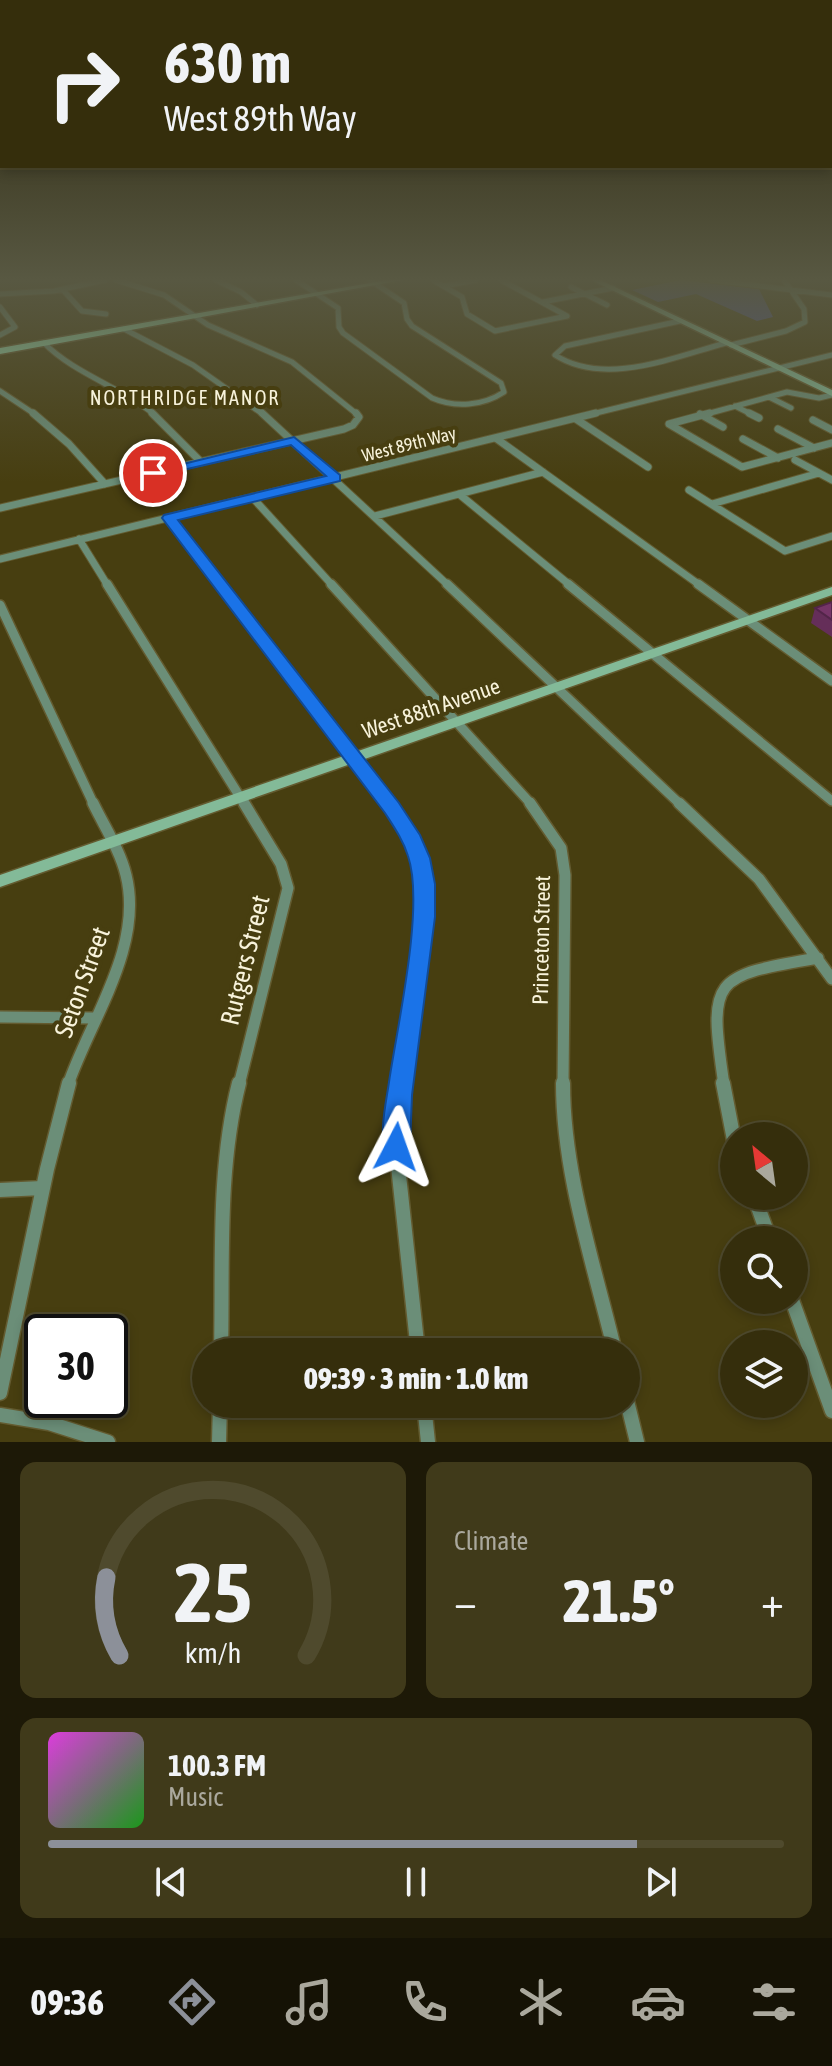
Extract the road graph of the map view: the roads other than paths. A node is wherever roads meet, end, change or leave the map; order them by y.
1 (20, 347) edge
2 (49, 347) edge
3 (157, 347) edge
4 (260, 347) edge
5 (363, 347) edge
6 (445, 347) edge
7 (562, 347) edge
8 (714, 347) edge
9 (736, 347) edge
10 (0, 351) edge
11 (832, 355) edge
12 (779, 368) junction
13 (0, 391) edge
14 (832, 394) edge
15 (769, 397) junction
16 (819, 398) junction
17 (832, 404) edge
18 (735, 406) junction
19 (791, 408) dead end
20 (700, 414) junction
21 (759, 418) dead end
22 (576, 419) junction
23 (813, 420) dead end
24 (723, 427) dead end
25 (778, 429) dead end
26 (832, 430) edge
27 (497, 439) junction
28 (743, 439) dead end
29 (294, 441) junction
30 (832, 443) edge
31 (814, 448) junction
32 (832, 449) edge
33 (778, 458) junction
34 (201, 462) junction
35 (648, 467) dead end
36 (543, 472) junction
37 (819, 473) junction
38 (335, 478) junction
39 (832, 480) edge
40 (105, 484) junction
41 (689, 490) dead end
42 (459, 494) junction
43 (252, 497) junction
44 (712, 504) junction
45 (0, 508) edge
46 (375, 516) junction
47 (169, 518) junction
48 (832, 536) edge
49 (79, 539) junction
50 (0, 559) edge
51 (832, 591) edge
52 (0, 605) edge
53 (748, 621) junction
54 (653, 654) junction
55 (832, 681) edge
56 (556, 688) junction
57 (458, 722) junction
58 (353, 758) junction
59 (240, 798) junction
60 (832, 801) edge
61 (111, 842) junction
62 (0, 881) edge
63 (818, 958) junction
64 (832, 979) edge
65 (0, 1017) edge
66 (93, 1018) junction
67 (731, 1122) edge
68 (42, 1188) junction
69 (0, 1190) edge
70 (797, 1314) edge
71 (221, 1338) edge
72 (416, 1338) edge
73 (612, 1338) edge
74 (0, 1393) edge
75 (832, 1411) edge
76 (0, 1415) edge
77 (220, 1418) edge
78 (425, 1418) edge
79 (631, 1418) edge
80 (108, 1442) edge
81 (219, 1442) edge
82 (428, 1442) edge
83 (637, 1442) edge

1 - 10 main road
2 - 34 street
3 - 29 street
4 - 29 street
5 - 6 street
7 - 8 street
9 - 12 street
11 - 12 street, West 89th Way
12 - 14 street
12 - 22 street, West 89th Way
13 - 40 street
14 - 16 street
15 - 16 street
15 - 18 street
15 - 19 street
16 - 17 street
18 - 20 street
18 - 21 street
20 - 24 street
20 - 33 street
22 - 27 street, West 89th Way
22 - 35 street
23 - 26 street
25 - 31 street
27 - 36 street
27 - 38 street, West 89th Way
28 - 33 street
29 - 34 street
29 - 38 street
30 - 31 street
31 - 33 street
32 - 37 street
34 - 40 street
36 - 42 street
36 - 53 street
37 - 39 street
37 - 44 street
38 - 43 street, West 89th Way
38 - 46 street
40 - 45 street
41 - 44 street
42 - 46 street
42 - 54 street
43 - 47 street, West 89th Way
43 - 57 street, Princeton Street
44 - 48 street
46 - 56 street
47 - 49 street, West 89th Way
47 - 58 street
49 - 50 street, West 89th Way
49 - 59 street, Rutgers Street
51 - 53 street, West 88th Avenue
52 - 61 street, Seton Street
53 - 54 street, West 88th Avenue
53 - 55 street
54 - 56 street, West 88th Avenue
54 - 60 street
56 - 57 street, West 88th Avenue
56 - 63 street
57 - 58 street, West 88th Avenue
57 - 73 street, Princeton Street
58 - 59 street, West 88th Avenue
58 - 72 street
59 - 61 street, West 88th Avenue
59 - 71 street, Rutgers Street
61 - 62 street, West 88th Avenue
61 - 66 street, Seton Street
63 - 64 street
63 - 67 street
65 - 66 street
66 - 68 street, Seton Street
68 - 69 street
68 - 74 street, Seton Street
70 - 75 street
76 - 80 street
77 - 81 street
78 - 82 street
79 - 83 street

